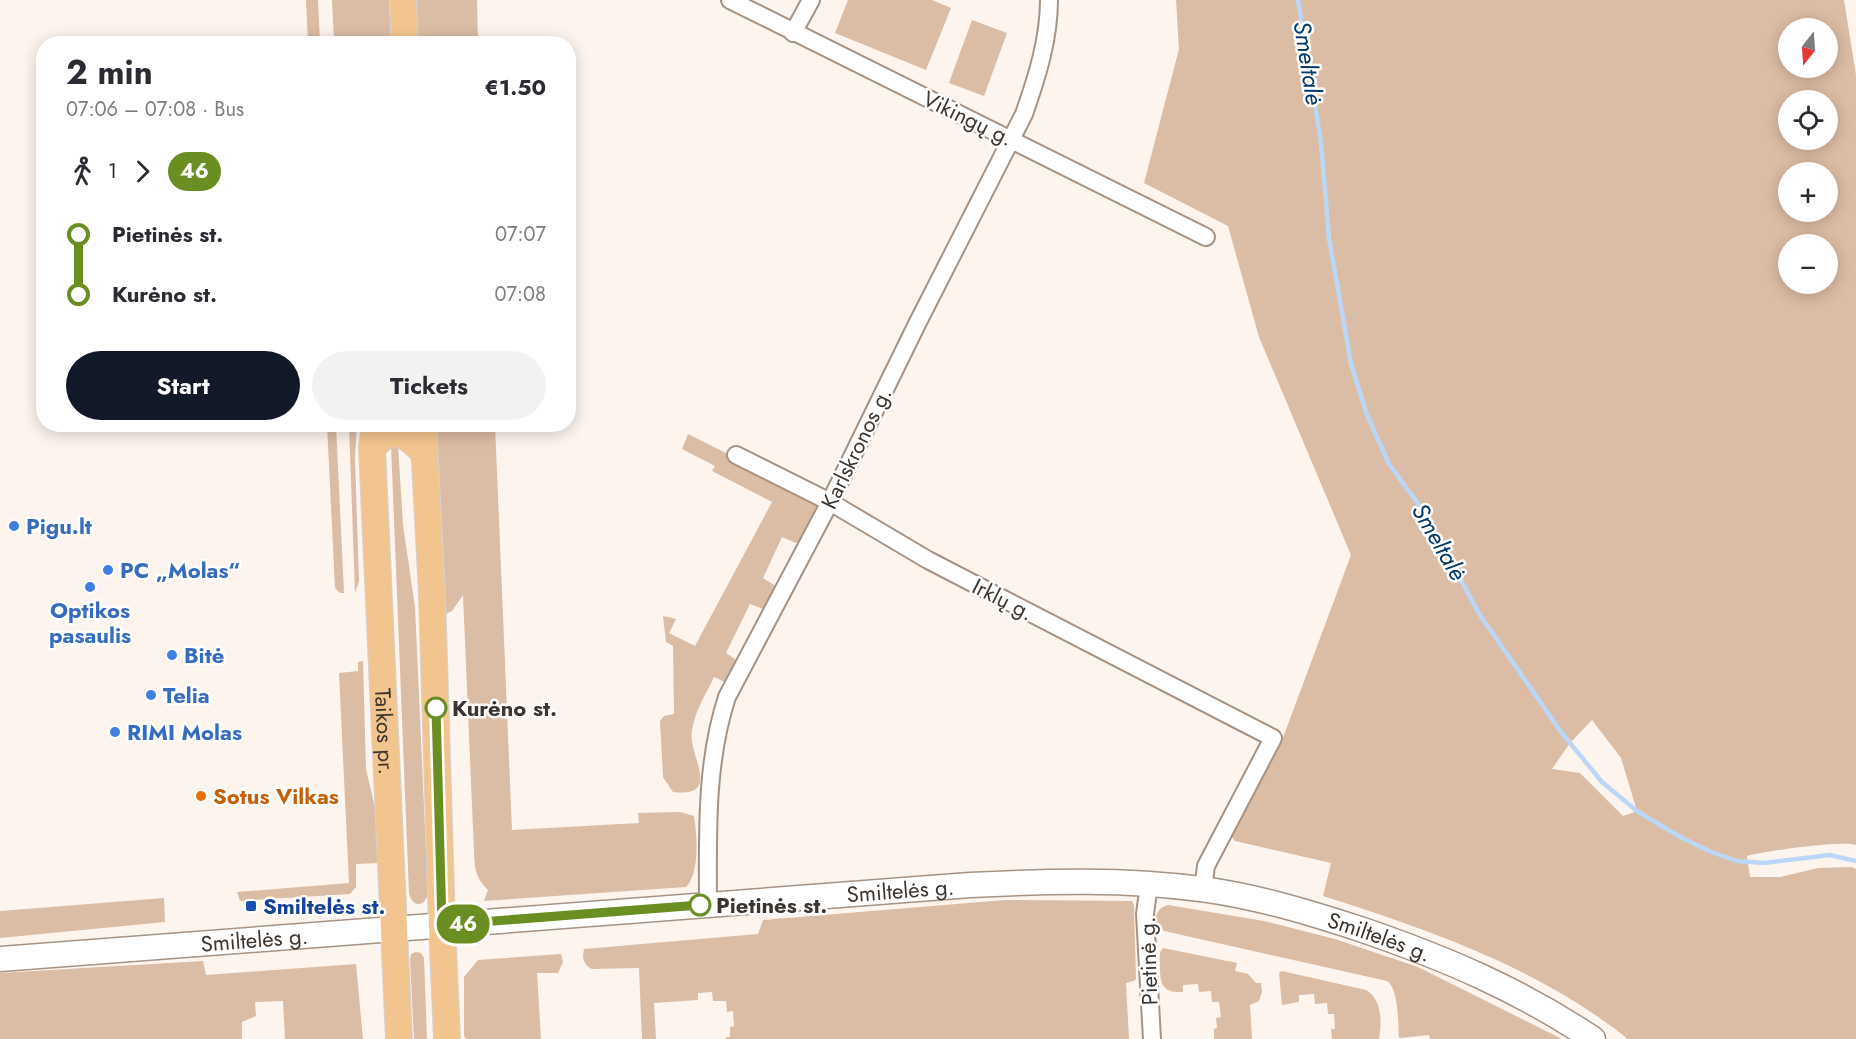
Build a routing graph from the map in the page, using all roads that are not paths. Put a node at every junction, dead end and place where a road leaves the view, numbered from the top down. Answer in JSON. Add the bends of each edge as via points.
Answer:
{"nodes":[{"id":1,"x":403,"y":0,"type":"edge"},
{"id":2,"x":730,"y":0,"type":"edge"},
{"id":3,"x":811,"y":0,"type":"edge"},
{"id":4,"x":1049,"y":0,"type":"edge"},
{"id":5,"x":794,"y":33,"type":"junction"},
{"id":6,"x":405,"y":36,"type":"edge"},
{"id":7,"x":1012,"y":140,"type":"junction"},
{"id":8,"x":1206,"y":237,"type":"dead end"},
{"id":9,"x":423,"y":432,"type":"edge"},
{"id":10,"x":374,"y":436,"type":"edge"},
{"id":11,"x":424,"y":453,"type":"junction"},
{"id":12,"x":736,"y":454,"type":"dead end"},
{"id":13,"x":830,"y":502,"type":"junction"},
{"id":14,"x":1149,"y":884,"type":"junction"},
{"id":15,"x":1203,"y":889,"type":"junction"},
{"id":16,"x":708,"y":905,"type":"junction"},
{"id":17,"x":442,"y":925,"type":"junction"},
{"id":18,"x":394,"y":928,"type":"junction"},
{"id":19,"x":0,"y":959,"type":"edge"},
{"id":20,"x":399,"y":1039,"type":"edge"},
{"id":21,"x":447,"y":1039,"type":"edge"},
{"id":22,"x":1152,"y":1039,"type":"edge"},
{"id":23,"x":1593,"y":1039,"type":"edge"}],
"edges":[{"from":1,"to":6,"type":"main road"},
{"from":2,"to":5,"type":"street","name":"Vikingų g."},
{"from":3,"to":5,"type":"street"},
{"from":4,"to":7,"type":"street","name":"Karlskronos g.","via":[[1037,77]]},
{"from":5,"to":7,"type":"street","name":"Vikingų g."},
{"from":7,"to":8,"type":"street","name":"Vikingų g."},
{"from":7,"to":13,"type":"street","name":"Karlskronos g."},
{"from":9,"to":11,"type":"main road"},
{"from":10,"to":11,"type":"main road","via":[[396,433],[410,438]]},
{"from":10,"to":18,"type":"main road","name":"Taikos pr."},
{"from":11,"to":17,"type":"main road","via":[[433,606]]},
{"from":12,"to":13,"type":"street","name":"Irklų g."},
{"from":13,"to":15,"type":"street","name":"Irklų g.","via":[[928,560],[1273,738],[1206,866]]},
{"from":13,"to":16,"type":"street","name":"Karlskronos g.","via":[[727,697],[718,723],[710,777]]},
{"from":14,"to":15,"type":"street","name":"Smiltelės g."},
{"from":14,"to":16,"type":"street","name":"Smiltelės g.","via":[[1040,881]]},
{"from":14,"to":22,"type":"street","name":"Pietinė g.","via":[[1145,914]]},
{"from":15,"to":23,"type":"street","name":"Smiltelės g.","via":[[1308,913],[1451,962],[1510,989]]},
{"from":16,"to":17,"type":"street","name":"Smiltelės g."},
{"from":17,"to":18,"type":"street","name":"Smiltelės g."},
{"from":17,"to":21,"type":"main road"},
{"from":18,"to":19,"type":"street","name":"Smiltelės g."},
{"from":18,"to":20,"type":"main road","name":"Taikos pr."}]}
